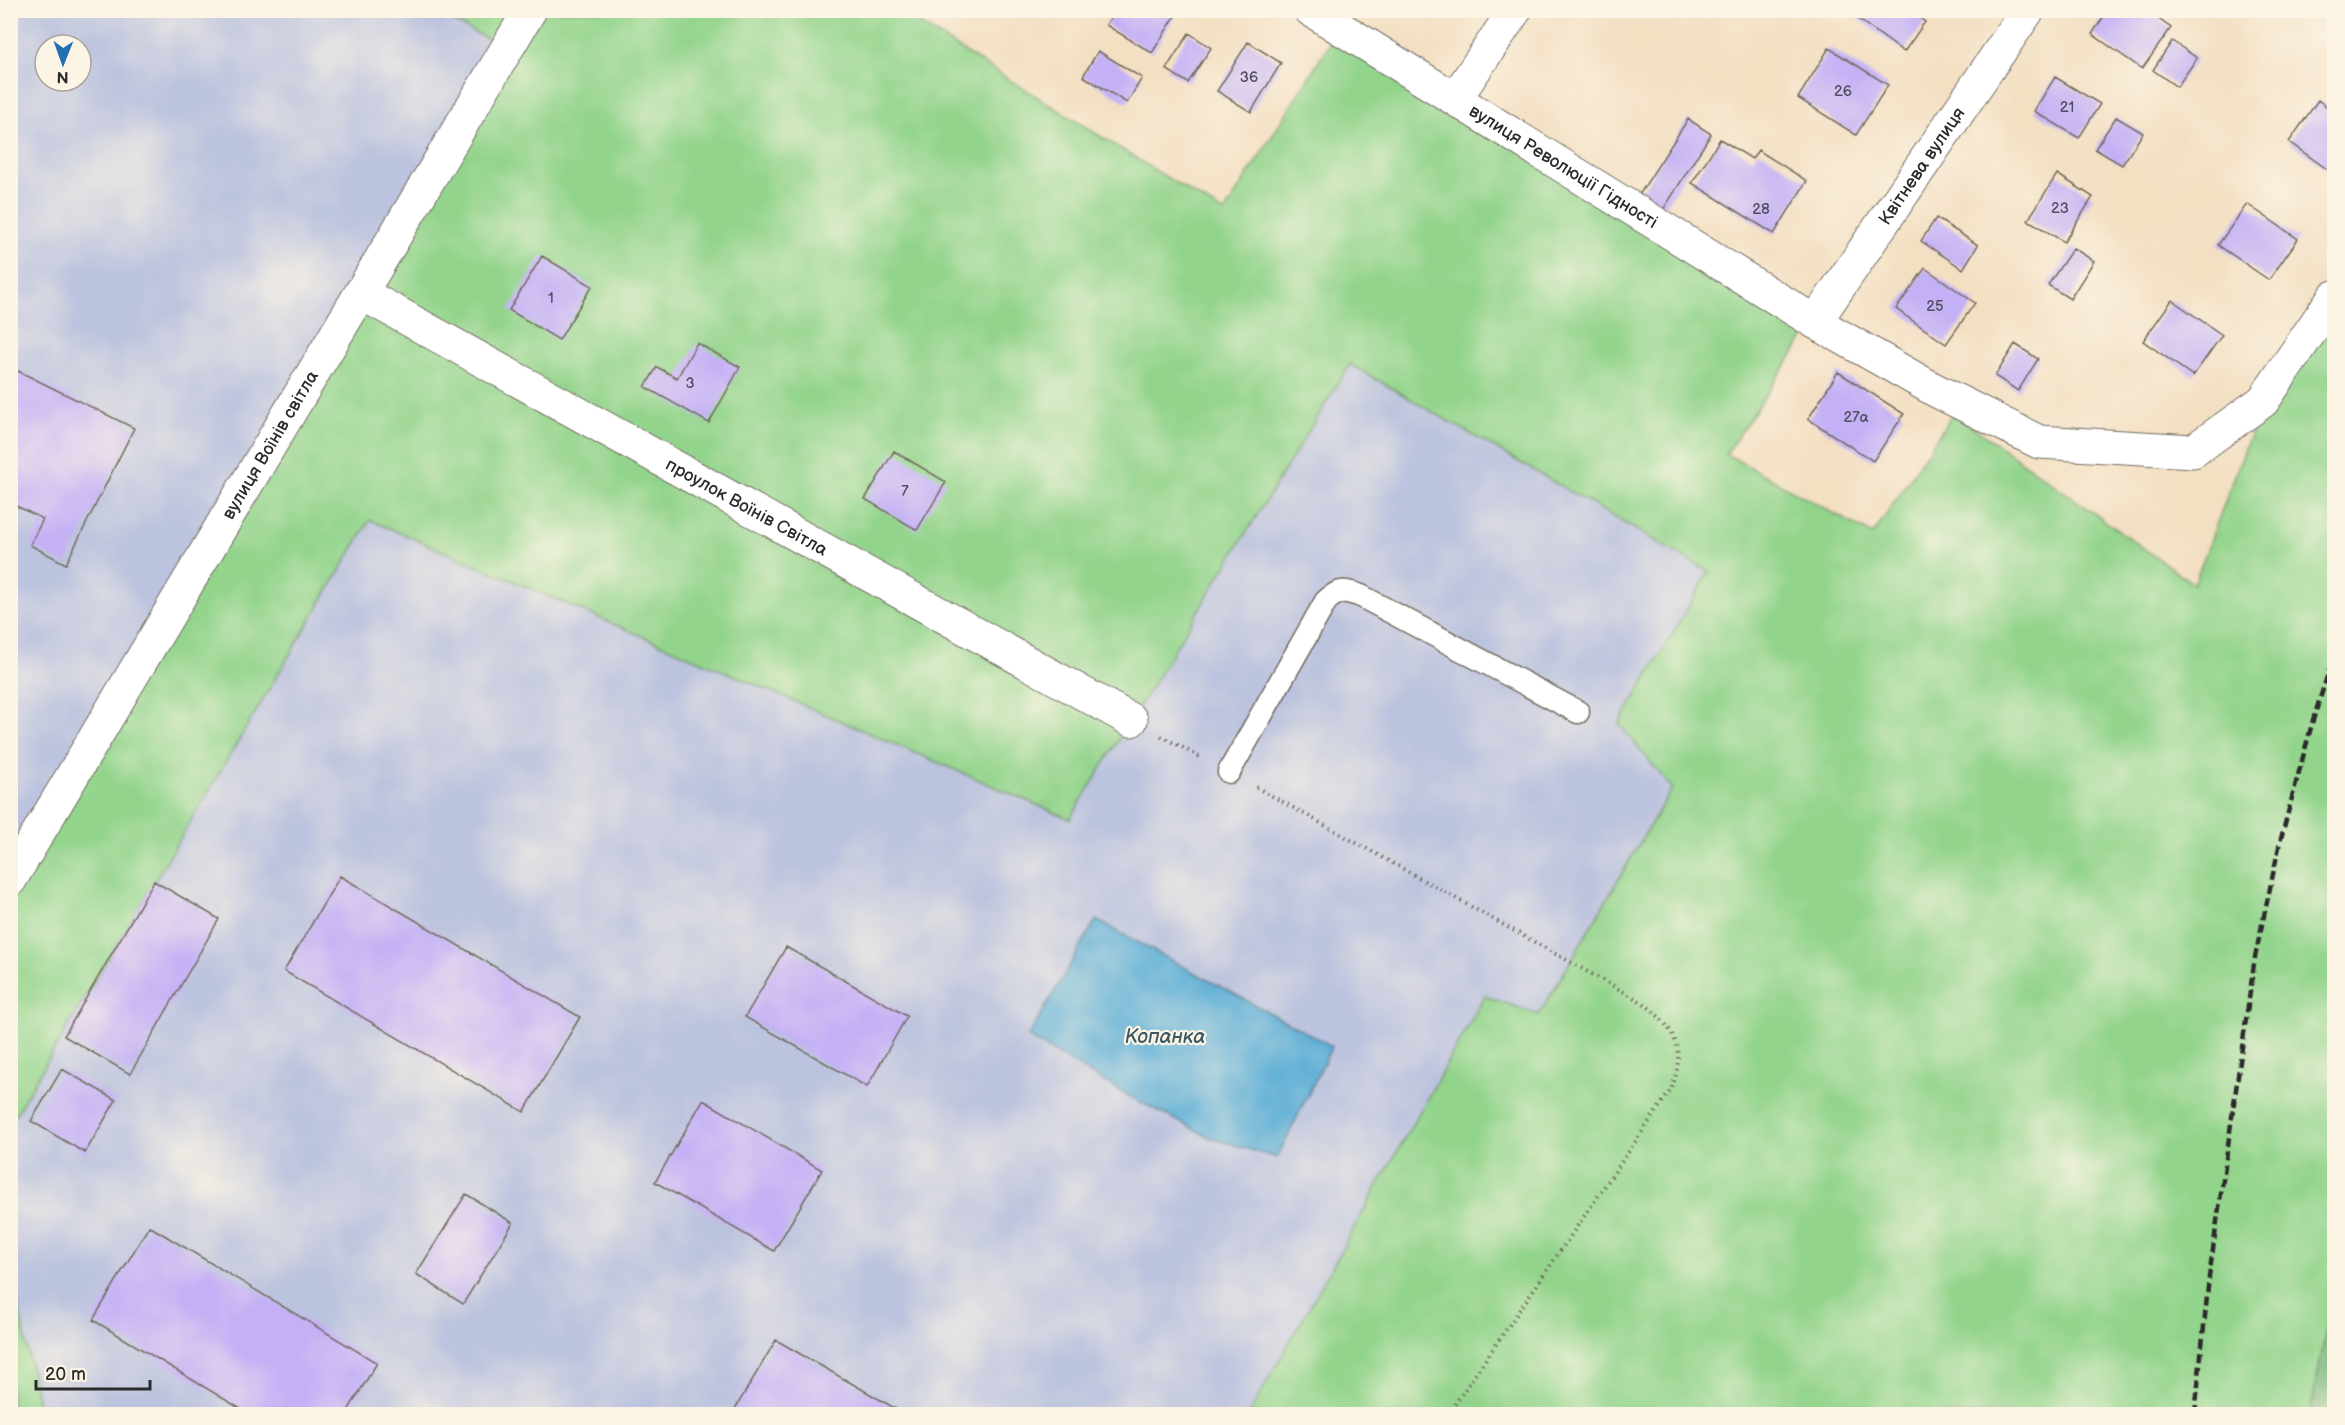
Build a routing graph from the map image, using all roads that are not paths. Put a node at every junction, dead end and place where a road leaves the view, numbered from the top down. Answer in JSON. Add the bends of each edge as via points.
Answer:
{"nodes":[{"id":1,"x":530,"y":10,"type":"edge"},
{"id":2,"x":1311,"y":10,"type":"edge"},
{"id":3,"x":1515,"y":10,"type":"edge"},
{"id":4,"x":2028,"y":10,"type":"edge"},
{"id":5,"x":1465,"y":84,"type":"dead end"},
{"id":6,"x":362,"y":292,"type":"junction"},
{"id":7,"x":2334,"y":297,"type":"edge"},
{"id":8,"x":1815,"y":322,"type":"junction"},
{"id":9,"x":1578,"y":712,"type":"dead end"},
{"id":10,"x":1131,"y":720,"type":"road end"},
{"id":11,"x":1229,"y":772,"type":"road end"},
{"id":12,"x":10,"y":880,"type":"edge"}],
"edges":[{"from":1,"to":6,"type":"street","name":"вулиця Воїнів світла"},
{"from":2,"to":8,"type":"street","name":"вулиця Революції Гідності"},
{"from":3,"to":5,"type":"street"},
{"from":4,"to":8,"type":"street","name":"Квітнева вулиця"},
{"from":6,"to":10,"type":"street","name":"проулок Воїнів Світла"},
{"from":6,"to":12,"type":"street","name":"вулиця Воїнів світла"},
{"from":7,"to":8,"type":"street","name":"вулиця Революції Гідності","via":[[2264,401],[2193,451],[2039,442],[1935,390]]},
{"from":9,"to":11,"type":"lane","via":[[1361,596],[1347,590],[1337,591],[1326,601]]}]}
